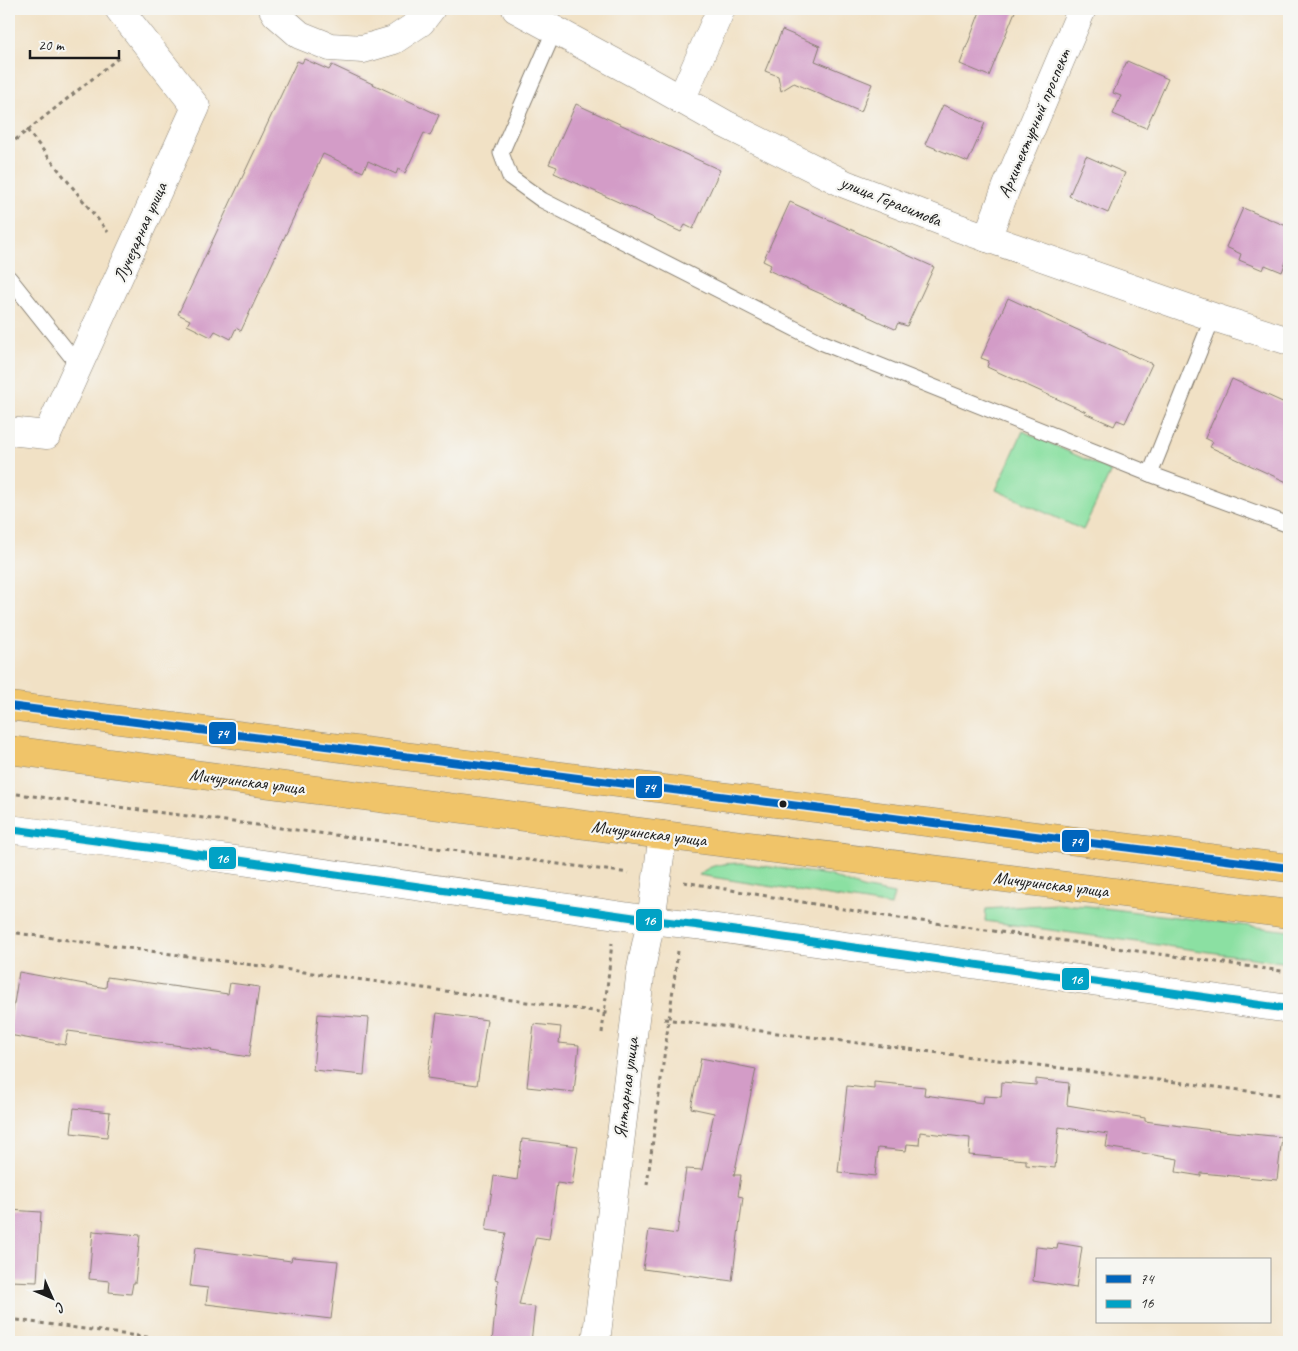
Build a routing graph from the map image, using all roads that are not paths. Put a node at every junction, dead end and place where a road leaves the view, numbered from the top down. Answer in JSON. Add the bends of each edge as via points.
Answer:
{"nodes":[{"id":1,"x":119,"y":9,"type":"edge"},
{"id":2,"x":273,"y":9,"type":"edge"},
{"id":3,"x":431,"y":9,"type":"edge"},
{"id":4,"x":516,"y":9,"type":"edge"},
{"id":5,"x":721,"y":9,"type":"edge"},
{"id":6,"x":1082,"y":9,"type":"edge"},
{"id":7,"x":555,"y":29,"type":"junction"},
{"id":8,"x":681,"y":100,"type":"junction"},
{"id":9,"x":987,"y":238,"type":"junction"},
{"id":10,"x":9,"y":278,"type":"edge"},
{"id":11,"x":1213,"y":317,"type":"junction"},
{"id":12,"x":1289,"y":341,"type":"edge"},
{"id":13,"x":79,"y":366,"type":"junction"},
{"id":14,"x":9,"y":430,"type":"edge"},
{"id":15,"x":1150,"y":474,"type":"junction"},
{"id":16,"x":1289,"y":524,"type":"edge"},
{"id":17,"x":9,"y":706,"type":"edge"},
{"id":18,"x":9,"y":750,"type":"edge"},
{"id":19,"x":9,"y":829,"type":"edge"},
{"id":20,"x":663,"y":835,"type":"junction"},
{"id":21,"x":1289,"y":868,"type":"edge"},
{"id":22,"x":1289,"y":914,"type":"edge"},
{"id":23,"x":651,"y":920,"type":"junction"},
{"id":24,"x":1289,"y":1009,"type":"edge"},
{"id":25,"x":596,"y":1342,"type":"edge"}],
"edges":[{"from":1,"to":13,"type":"street","name":"Лучезарная улица","via":[[196,107]]},
{"from":2,"to":3,"type":"street","via":[[300,35],[330,47],[363,49],[394,40],[422,22]]},
{"from":4,"to":7,"type":"street","name":"улица Герасимова"},
{"from":5,"to":8,"type":"street"},
{"from":6,"to":9,"type":"street","name":"Архитектурный проспект"},
{"from":7,"to":8,"type":"street","name":"улица Герасимова"},
{"from":7,"to":15,"type":"lane","via":[[501,153],[510,176],[542,200],[820,342]]},
{"from":8,"to":9,"type":"street","name":"улица Герасимова","via":[[845,184]]},
{"from":9,"to":11,"type":"street","name":"улица Герасимова"},
{"from":10,"to":13,"type":"lane"},
{"from":11,"to":12,"type":"street","name":"улица Герасимова"},
{"from":11,"to":15,"type":"lane"},
{"from":13,"to":14,"type":"street","name":"Лучезарная улица","via":[[47,435]]},
{"from":15,"to":16,"type":"lane"},
{"from":17,"to":21,"type":"main road"},
{"from":18,"to":20,"type":"main road","name":"Мичуринская улица"},
{"from":19,"to":23,"type":"street"},
{"from":20,"to":22,"type":"main road","name":"Мичуринская улица"},
{"from":20,"to":23,"type":"street","name":"Янтарная улица"},
{"from":23,"to":24,"type":"street"},
{"from":23,"to":25,"type":"street","name":"Янтарная улица","via":[[641,969]]}]}
